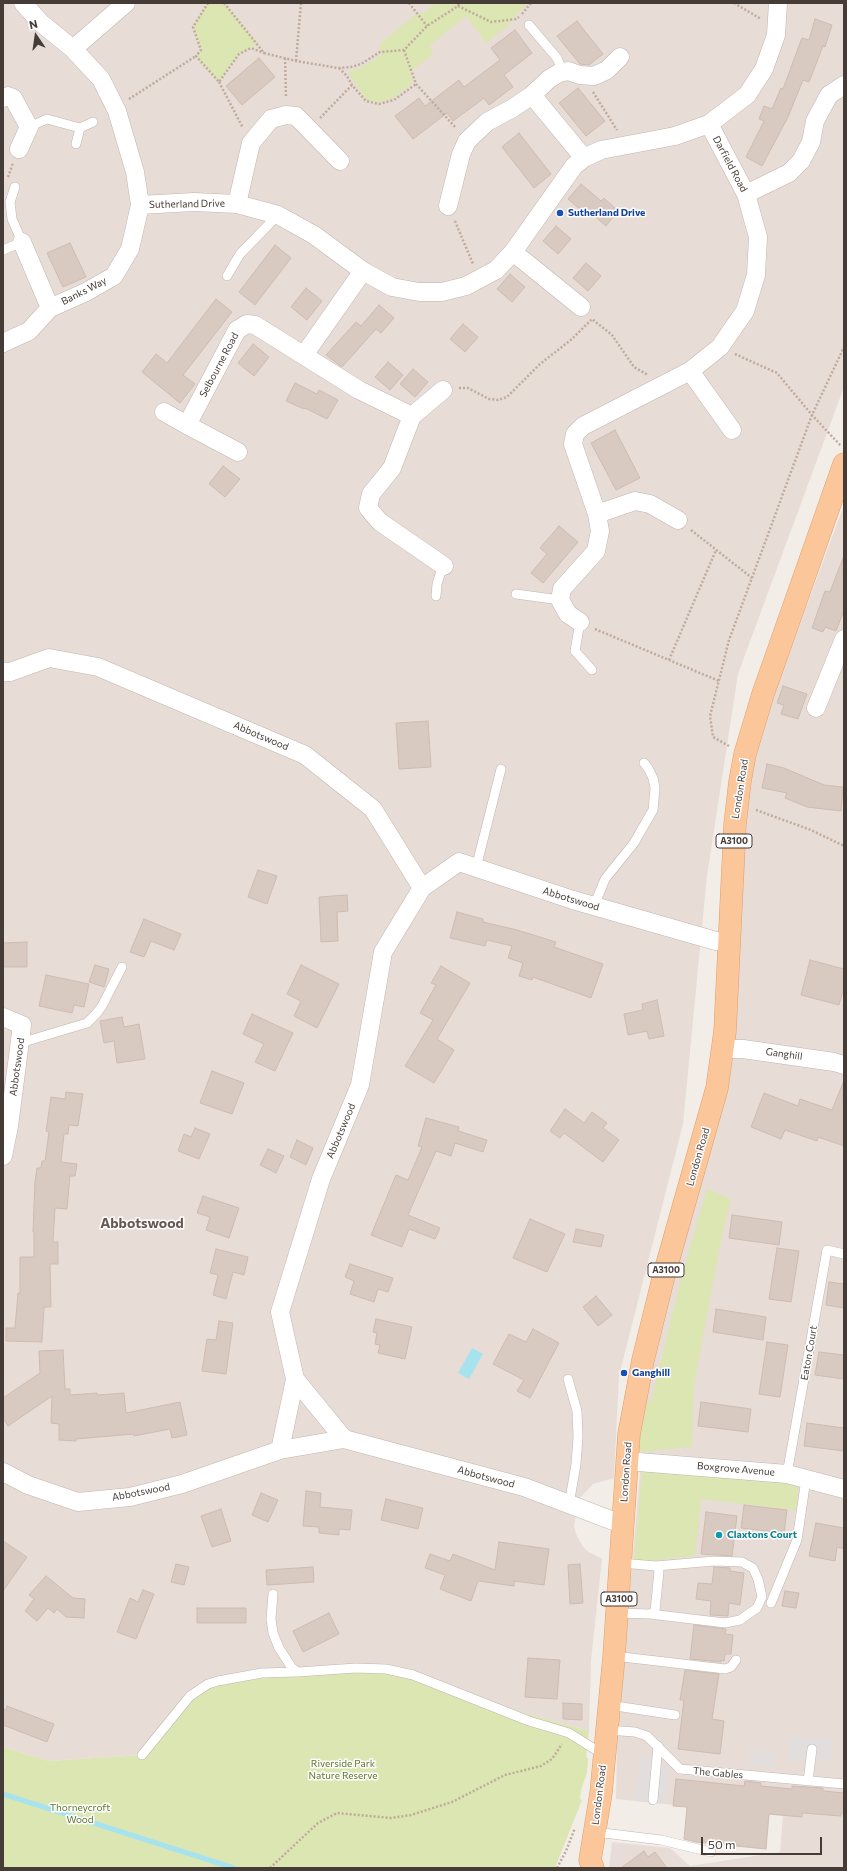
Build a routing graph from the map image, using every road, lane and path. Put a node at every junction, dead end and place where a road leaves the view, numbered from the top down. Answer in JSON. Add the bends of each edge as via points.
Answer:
{"nodes":[{"id":1,"x":23,"y":3,"type":"edge"},
{"id":2,"x":126,"y":3,"type":"edge"},
{"id":3,"x":208,"y":3,"type":"edge"},
{"id":4,"x":224,"y":3,"type":"edge"},
{"id":5,"x":301,"y":3,"type":"edge"},
{"id":6,"x":409,"y":3,"type":"edge"},
{"id":7,"x":531,"y":3,"type":"edge"},
{"id":8,"x":778,"y":3,"type":"edge"},
{"id":9,"x":737,"y":4,"type":"edge"},
{"id":10,"x":459,"y":5,"type":"edge"},
{"id":11,"x":777,"y":22,"type":"junction"},
{"id":12,"x":529,"y":25,"type":"dead end"},
{"id":13,"x":427,"y":26,"type":"junction"},
{"id":14,"x":73,"y":50,"type":"junction"},
{"id":15,"x":404,"y":50,"type":"junction"},
{"id":16,"x":264,"y":53,"type":"junction"},
{"id":17,"x":196,"y":56,"type":"junction"},
{"id":18,"x":620,"y":57,"type":"dead end"},
{"id":19,"x":285,"y":58,"type":"junction"},
{"id":20,"x":296,"y":61,"type":"junction"},
{"id":21,"x":338,"y":68,"type":"junction"},
{"id":22,"x":563,"y":72,"type":"junction"},
{"id":23,"x":590,"y":76,"type":"junction"},
{"id":24,"x":219,"y":82,"type":"junction"},
{"id":25,"x":416,"y":84,"type":"junction"},
{"id":26,"x":844,"y":85,"type":"edge"},
{"id":27,"x":352,"y":86,"type":"junction"},
{"id":28,"x":532,"y":95,"type":"junction"},
{"id":29,"x":3,"y":98,"type":"edge"},
{"id":30,"x":117,"y":111,"type":"junction"},
{"id":31,"x":286,"y":115,"type":"junction"},
{"id":32,"x":93,"y":122,"type":"dead end"},
{"id":33,"x":709,"y":124,"type":"junction"},
{"id":34,"x":29,"y":127,"type":"junction"},
{"id":35,"x":80,"y":128,"type":"junction"},
{"id":36,"x":310,"y":129,"type":"junction"},
{"id":37,"x":467,"y":140,"type":"junction"},
{"id":38,"x":252,"y":143,"type":"junction"},
{"id":39,"x":76,"y":144,"type":"dead end"},
{"id":40,"x":620,"y":146,"type":"junction"},
{"id":41,"x":19,"y":149,"type":"joint"},
{"id":42,"x":584,"y":158,"type":"junction"},
{"id":43,"x":340,"y":161,"type":"dead end"},
{"id":44,"x":6,"y":183,"type":"dead end"},
{"id":45,"x":15,"y":187,"type":"dead end"},
{"id":46,"x":746,"y":194,"type":"junction"},
{"id":47,"x":237,"y":204,"type":"junction"},
{"id":48,"x":140,"y":205,"type":"junction"},
{"id":49,"x":448,"y":206,"type":"joint"},
{"id":50,"x":278,"y":216,"type":"junction"},
{"id":51,"x":22,"y":242,"type":"junction"},
{"id":52,"x":3,"y":250,"type":"edge"},
{"id":53,"x":513,"y":252,"type":"junction"},
{"id":54,"x":363,"y":271,"type":"junction"},
{"id":55,"x":227,"y":276,"type":"dead end"},
{"id":56,"x":479,"y":279,"type":"junction"},
{"id":57,"x":581,"y":307,"type":"dead end"},
{"id":58,"x":50,"y":308,"type":"junction"},
{"id":59,"x":3,"y":343,"type":"edge"},
{"id":60,"x":720,"y":347,"type":"junction"},
{"id":61,"x":844,"y":347,"type":"edge"},
{"id":62,"x":304,"y":355,"type":"junction"},
{"id":63,"x":690,"y":371,"type":"junction"},
{"id":64,"x":657,"y":388,"type":"junction"},
{"id":65,"x":443,"y":390,"type":"joint"},
{"id":66,"x":164,"y":412,"type":"dead end"},
{"id":67,"x":812,"y":415,"type":"junction"},
{"id":68,"x":412,"y":416,"type":"junction"},
{"id":69,"x":187,"y":425,"type":"junction"},
{"id":70,"x":732,"y":430,"type":"dead end"},
{"id":71,"x":844,"y":449,"type":"edge"},
{"id":72,"x":238,"y":452,"type":"dead end"},
{"id":73,"x":844,"y":464,"type":"edge"},
{"id":74,"x":839,"y":495,"type":"edge"},
{"id":75,"x":597,"y":514,"type":"junction"},
{"id":76,"x":678,"y":520,"type":"joint"},
{"id":77,"x":716,"y":550,"type":"junction"},
{"id":78,"x":444,"y":566,"type":"joint"},
{"id":79,"x":752,"y":578,"type":"junction"},
{"id":80,"x":516,"y":594,"type":"dead end"},
{"id":81,"x":436,"y":596,"type":"dead end"},
{"id":82,"x":560,"y":600,"type":"junction"},
{"id":83,"x":580,"y":622,"type":"junction"},
{"id":84,"x":844,"y":639,"type":"edge"},
{"id":85,"x":669,"y":660,"type":"junction"},
{"id":86,"x":592,"y":670,"type":"dead end"},
{"id":87,"x":3,"y":672,"type":"edge"},
{"id":88,"x":719,"y":681,"type":"junction"},
{"id":89,"x":816,"y":708,"type":"dead end"},
{"id":90,"x":745,"y":754,"type":"junction"},
{"id":91,"x":644,"y":763,"type":"dead end"},
{"id":92,"x":501,"y":769,"type":"dead end"},
{"id":93,"x":737,"y":801,"type":"junction"},
{"id":94,"x":844,"y":846,"type":"edge"},
{"id":95,"x":476,"y":868,"type":"junction"},
{"id":96,"x":422,"y":888,"type":"junction"},
{"id":97,"x":594,"y":906,"type":"junction"},
{"id":98,"x":729,"y":941,"type":"junction"},
{"id":99,"x":122,"y":966,"type":"dead end"},
{"id":100,"x":3,"y":1017,"type":"edge"},
{"id":101,"x":20,"y":1043,"type":"junction"},
{"id":102,"x":723,"y":1049,"type":"junction"},
{"id":103,"x":844,"y":1065,"type":"edge"},
{"id":104,"x":3,"y":1156,"type":"edge"},
{"id":105,"x":844,"y":1254,"type":"edge"},
{"id":106,"x":295,"y":1379,"type":"junction"},
{"id":107,"x":568,"y":1380,"type":"dead end"},
{"id":108,"x":344,"y":1439,"type":"junction"},
{"id":109,"x":280,"y":1450,"type":"junction"},
{"id":110,"x":626,"y":1461,"type":"junction"},
{"id":111,"x":3,"y":1472,"type":"edge"},
{"id":112,"x":788,"y":1474,"type":"junction"},
{"id":113,"x":806,"y":1479,"type":"junction"},
{"id":114,"x":844,"y":1489,"type":"edge"},
{"id":115,"x":569,"y":1504,"type":"junction"},
{"id":116,"x":624,"y":1526,"type":"junction"},
{"id":117,"x":621,"y":1563,"type":"junction"},
{"id":118,"x":656,"y":1566,"type":"junction"},
{"id":119,"x":273,"y":1594,"type":"dead end"},
{"id":120,"x":772,"y":1603,"type":"dead end"},
{"id":121,"x":618,"y":1613,"type":"junction"},
{"id":122,"x":650,"y":1614,"type":"junction"},
{"id":123,"x":614,"y":1656,"type":"junction"},
{"id":124,"x":736,"y":1660,"type":"dead end"},
{"id":125,"x":298,"y":1672,"type":"junction"},
{"id":126,"x":609,"y":1704,"type":"junction"},
{"id":127,"x":675,"y":1715,"type":"dead end"},
{"id":128,"x":607,"y":1730,"type":"junction"},
{"id":129,"x":569,"y":1733,"type":"junction"},
{"id":130,"x":658,"y":1746,"type":"junction"},
{"id":131,"x":812,"y":1749,"type":"dead end"},
{"id":132,"x":142,"y":1755,"type":"dead end"},
{"id":133,"x":604,"y":1755,"type":"junction"},
{"id":134,"x":808,"y":1781,"type":"junction"},
{"id":135,"x":844,"y":1784,"type":"edge"},
{"id":136,"x":653,"y":1800,"type":"dead end"},
{"id":137,"x":586,"y":1828,"type":"junction"},
{"id":138,"x":711,"y":1852,"type":"dead end"},
{"id":139,"x":588,"y":1865,"type":"edge"},
{"id":140,"x":270,"y":1868,"type":"edge"},
{"id":141,"x":557,"y":1868,"type":"edge"}],
"edges":[{"from":1,"to":14,"type":"street","name":"Sutherland Drive","via":[[41,24]]},
{"from":2,"to":14,"type":"street"},
{"from":3,"to":17,"type":"path","via":[[193,27],[201,50]]},
{"from":4,"to":16,"type":"path"},
{"from":5,"to":20,"type":"path"},
{"from":6,"to":13,"type":"path"},
{"from":7,"to":10,"type":"path","via":[[516,19],[491,22]]},
{"from":8,"to":11,"type":"street","name":"Sutherland Drive"},
{"from":9,"to":11,"type":"path","via":[[760,19]]},
{"from":10,"to":13,"type":"path"},
{"from":11,"to":33,"type":"street","name":"Sutherland Drive","via":[[776,35],[764,69],[747,95]]},
{"from":12,"to":22,"type":"lane","via":[[557,58]]},
{"from":13,"to":15,"type":"path"},
{"from":14,"to":30,"type":"street","name":"Sutherland Drive","via":[[101,78]]},
{"from":15,"to":21,"type":"path","via":[[380,52],[361,64]]},
{"from":15,"to":25,"type":"path"},
{"from":16,"to":19,"type":"path"},
{"from":16,"to":24,"type":"path","via":[[251,48],[240,54]]},
{"from":17,"to":24,"type":"path"},
{"from":17,"to":30,"type":"path","via":[[122,103]]},
{"from":18,"to":23,"type":"street","via":[[607,70]]},
{"from":19,"to":20,"type":"path"},
{"from":19,"to":31,"type":"path"},
{"from":20,"to":21,"type":"path"},
{"from":21,"to":27,"type":"path","via":[[347,76]]},
{"from":22,"to":23,"type":"street"},
{"from":22,"to":28,"type":"street","via":[[553,75]]},
{"from":23,"to":40,"type":"path","via":[[594,95],[616,127]]},
{"from":24,"to":38,"type":"path"},
{"from":25,"to":27,"type":"path","via":[[394,100],[379,104],[366,101]]},
{"from":25,"to":37,"type":"path"},
{"from":26,"to":46,"type":"street","via":[[828,95],[815,121],[811,142],[801,160],[789,173]]},
{"from":27,"to":36,"type":"path"},
{"from":28,"to":37,"type":"street","via":[[487,122]]},
{"from":28,"to":42,"type":"street"},
{"from":29,"to":34,"type":"street","via":[[13,98]]},
{"from":30,"to":48,"type":"street","name":"Sutherland Drive","via":[[135,172]]},
{"from":31,"to":36,"type":"street","via":[[296,116]]},
{"from":31,"to":38,"type":"street","via":[[271,119]]},
{"from":32,"to":35,"type":"lane"},
{"from":33,"to":40,"type":"street","name":"Sutherland Drive","via":[[674,136]]},
{"from":33,"to":46,"type":"street","name":"Darfield Road"},
{"from":34,"to":35,"type":"lane","via":[[47,119]]},
{"from":34,"to":41,"type":"street"},
{"from":35,"to":39,"type":"lane"},
{"from":36,"to":43,"type":"street"},
{"from":37,"to":49,"type":"street"},
{"from":38,"to":47,"type":"street"},
{"from":40,"to":42,"type":"street","name":"Sutherland Drive","via":[[601,150]]},
{"from":41,"to":44,"type":"path"},
{"from":42,"to":53,"type":"street","name":"Sutherland Drive","via":[[574,166]]},
{"from":45,"to":51,"type":"lane","via":[[10,202],[12,219]]},
{"from":46,"to":60,"type":"street","name":"Darfield Road","via":[[758,237],[756,275],[745,311]]},
{"from":47,"to":48,"type":"street","name":"Sutherland Drive","via":[[194,202]]},
{"from":47,"to":50,"type":"street","name":"Sutherland Drive"},
{"from":48,"to":58,"type":"street","name":"Banks Way","via":[[130,249],[114,276]]},
{"from":49,"to":56,"type":"path"},
{"from":50,"to":54,"type":"street","name":"Sutherland Drive","via":[[314,235]]},
{"from":50,"to":55,"type":"lane","via":[[240,254]]},
{"from":51,"to":52,"type":"lane"},
{"from":51,"to":58,"type":"street","name":"Banks Way"},
{"from":53,"to":56,"type":"street","name":"Sutherland Drive","via":[[496,270]]},
{"from":53,"to":57,"type":"street"},
{"from":54,"to":56,"type":"street","name":"Sutherland Drive","via":[[392,287],[419,292],[442,292],[466,286]]},
{"from":54,"to":62,"type":"street"},
{"from":58,"to":59,"type":"street","via":[[29,331]]},
{"from":60,"to":63,"type":"street","name":"Darfield Road"},
{"from":60,"to":67,"type":"path","via":[[777,373]]},
{"from":61,"to":67,"type":"path"},
{"from":62,"to":68,"type":"street","name":"Selbourne Road","via":[[359,390]]},
{"from":62,"to":69,"type":"street","name":"Selbourne Road","via":[[255,325],[247,324],[237,330]]},
{"from":63,"to":64,"type":"street","name":"Darfield Road"},
{"from":63,"to":70,"type":"street"},
{"from":64,"to":65,"type":"path","via":[[649,375],[634,367],[612,335],[592,319],[572,339],[540,364],[507,397],[489,399],[468,388]]},
{"from":64,"to":75,"type":"street","name":"Darfield Road","via":[[583,426],[575,434],[573,444]]},
{"from":65,"to":68,"type":"street"},
{"from":66,"to":69,"type":"street"},
{"from":67,"to":71,"type":"path"},
{"from":67,"to":79,"type":"path"},
{"from":68,"to":78,"type":"street","via":[[392,468],[371,494],[368,508],[380,522]]},
{"from":69,"to":72,"type":"street"},
{"from":73,"to":74,"type":"main road","name":"London Road","number":"A3100"},
{"from":74,"to":90,"type":"main road","name":"London Road","number":"A3100","via":[[763,694]]},
{"from":75,"to":76,"type":"street","via":[[636,501],[650,504]]},
{"from":75,"to":82,"type":"street","name":"Darfield Road","via":[[600,531],[596,551],[562,589]]},
{"from":76,"to":77,"type":"path"},
{"from":77,"to":79,"type":"path"},
{"from":77,"to":85,"type":"path"},
{"from":78,"to":81,"type":"lane","via":[[437,584]]},
{"from":79,"to":88,"type":"path","via":[[729,640]]},
{"from":80,"to":82,"type":"lane"},
{"from":82,"to":83,"type":"street","via":[[568,614]]},
{"from":83,"to":85,"type":"path"},
{"from":83,"to":86,"type":"lane","via":[[575,651]]},
{"from":84,"to":89,"type":"street"},
{"from":85,"to":88,"type":"path"},
{"from":87,"to":96,"type":"street","name":"Abbotswood","via":[[10,672],[48,658],[98,667],[304,755],[374,809]]},
{"from":88,"to":90,"type":"path","via":[[710,716],[713,737]]},
{"from":90,"to":93,"type":"main road","name":"London Road","number":"A3100"},
{"from":91,"to":97,"type":"lane","via":[[655,788],[653,810],[634,843],[609,874]]},
{"from":92,"to":95,"type":"lane"},
{"from":93,"to":94,"type":"path"},
{"from":93,"to":98,"type":"main road","name":"London Road","number":"A3100"},
{"from":95,"to":96,"type":"street","name":"Abbotswood","via":[[459,862]]},
{"from":95,"to":97,"type":"street","name":"Abbotswood"},
{"from":96,"to":106,"type":"street","name":"Abbotswood","via":[[383,952],[360,1085],[321,1179],[280,1312]]},
{"from":97,"to":98,"type":"street","name":"Abbotswood","via":[[716,940]]},
{"from":98,"to":102,"type":"main road","name":"London Road","number":"A3100"},
{"from":99,"to":101,"type":"lane","via":[[102,1006],[87,1023]]},
{"from":100,"to":101,"type":"street","name":"Abbotswood","via":[[22,1025]]},
{"from":101,"to":104,"type":"street","name":"Abbotswood"},
{"from":102,"to":103,"type":"street","name":"Ganghill","via":[[743,1049]]},
{"from":102,"to":110,"type":"main road","name":"London Road","number":"A3100","via":[[718,1088],[653,1319],[634,1405]]},
{"from":105,"to":112,"type":"lane","name":"Eaton Court","via":[[827,1250]]},
{"from":106,"to":108,"type":"street","name":"Abbotswood"},
{"from":106,"to":109,"type":"street","name":"Abbotswood"},
{"from":107,"to":115,"type":"lane","via":[[577,1410],[578,1437]]},
{"from":108,"to":109,"type":"street","name":"Abbotswood"},
{"from":108,"to":115,"type":"street","name":"Abbotswood","via":[[524,1487]]},
{"from":109,"to":111,"type":"street","name":"Abbotswood","via":[[182,1484],[130,1497],[78,1502],[28,1485]]},
{"from":110,"to":112,"type":"street","name":"Boxgrove Avenue"},
{"from":110,"to":116,"type":"main road","name":"London Road","number":"A3100"},
{"from":112,"to":113,"type":"street","name":"Boxgrove Avenue"},
{"from":113,"to":114,"type":"street","name":"Boxgrove Avenue"},
{"from":113,"to":120,"type":"lane","via":[[797,1540]]},
{"from":115,"to":116,"type":"street","name":"Abbotswood"},
{"from":116,"to":117,"type":"main road","name":"London Road","number":"A3100"},
{"from":117,"to":118,"type":"lane"},
{"from":117,"to":121,"type":"main road","name":"London Road","number":"A3100"},
{"from":118,"to":122,"type":"lane","via":[[659,1571],[655,1611]]},
{"from":118,"to":122,"type":"lane","via":[[714,1561],[742,1562],[753,1568],[762,1597],[757,1608],[740,1620],[725,1623]]},
{"from":119,"to":125,"type":"lane","via":[[273,1633],[279,1648],[292,1668]]},
{"from":121,"to":122,"type":"lane"},
{"from":121,"to":123,"type":"main road","name":"London Road","number":"A3100"},
{"from":123,"to":124,"type":"lane","via":[[725,1669],[731,1667]]},
{"from":123,"to":126,"type":"main road","name":"London Road","number":"A3100"},
{"from":125,"to":129,"type":"lane","via":[[356,1668],[386,1669],[413,1675],[529,1721]]},
{"from":125,"to":132,"type":"lane","via":[[262,1673],[208,1684],[190,1696]]},
{"from":126,"to":127,"type":"lane"},
{"from":126,"to":128,"type":"main road","name":"London Road","number":"A3100"},
{"from":128,"to":130,"type":"lane","name":"The Gables","via":[[635,1732],[647,1736]]},
{"from":128,"to":133,"type":"main road","name":"London Road","number":"A3100"},
{"from":129,"to":133,"type":"lane"},
{"from":129,"to":140,"type":"path","via":[[552,1759],[541,1766],[505,1775],[452,1802],[411,1815],[391,1818],[337,1813],[318,1823]]},
{"from":130,"to":134,"type":"lane","name":"The Gables","via":[[680,1769]]},
{"from":130,"to":136,"type":"lane"},
{"from":131,"to":134,"type":"lane"},
{"from":133,"to":137,"type":"main road","name":"London Road","number":"A3100","via":[[601,1793]]},
{"from":134,"to":135,"type":"lane","name":"The Gables"},
{"from":137,"to":138,"type":"lane","via":[[661,1840]]},
{"from":137,"to":139,"type":"main road","name":"London Road","number":"A3100"},
{"from":137,"to":141,"type":"path","via":[[566,1851]]}]}
